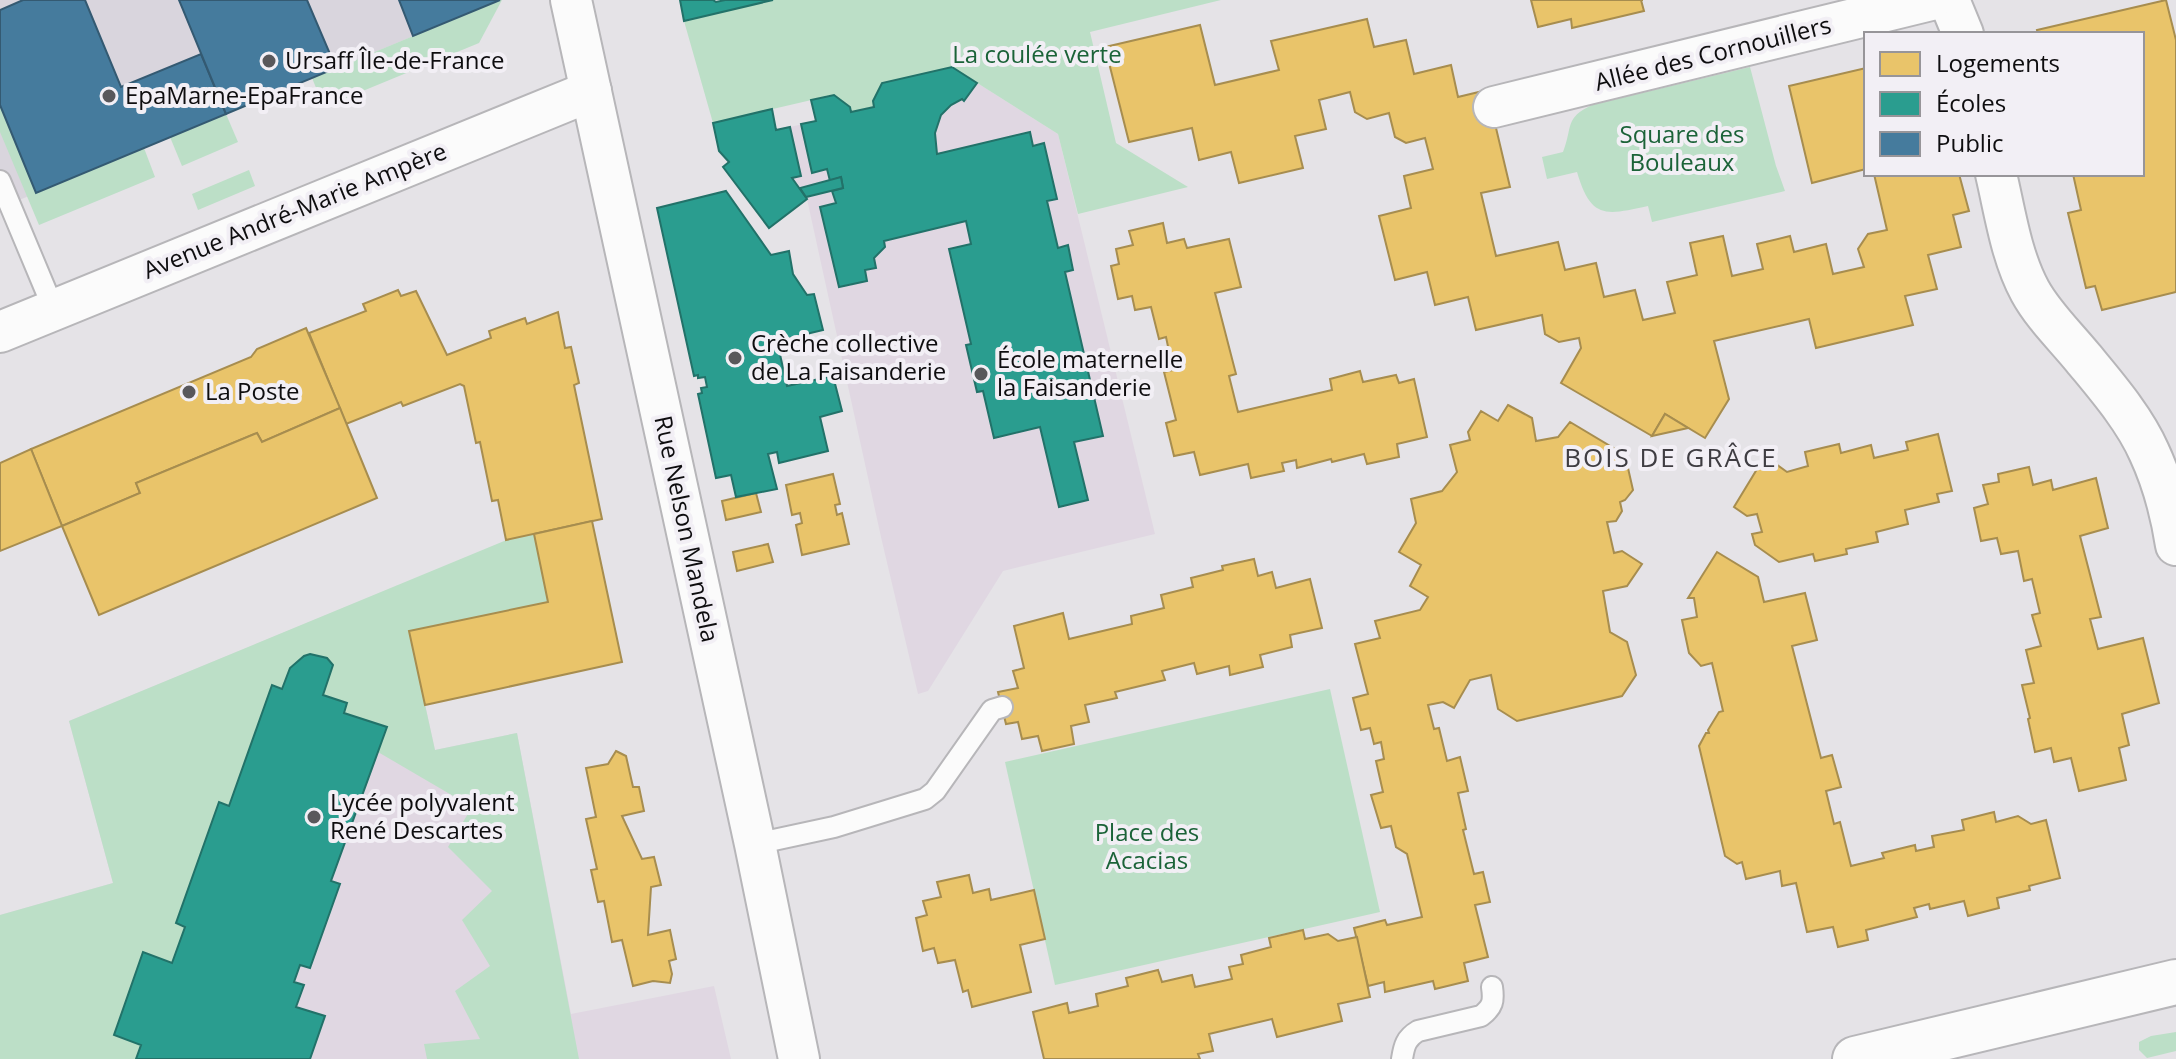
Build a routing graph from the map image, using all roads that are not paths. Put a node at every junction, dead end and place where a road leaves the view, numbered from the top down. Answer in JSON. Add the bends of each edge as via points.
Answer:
{"nodes":[{"id":1,"x":571,"y":0,"type":"edge"},
{"id":2,"x":1931,"y":0,"type":"edge"},
{"id":3,"x":1949,"y":0,"type":"edge"},
{"id":4,"x":1962,"y":32,"type":"edge"},
{"id":5,"x":591,"y":91,"type":"junction"},
{"id":6,"x":1494,"y":107,"type":"dead end"},
{"id":7,"x":1996,"y":176,"type":"edge"},
{"id":8,"x":0,"y":181,"type":"edge"},
{"id":9,"x":54,"y":310,"type":"junction"},
{"id":10,"x":0,"y":332,"type":"edge"},
{"id":11,"x":2176,"y":545,"type":"edge"},
{"id":12,"x":1002,"y":707,"type":"dead end"},
{"id":13,"x":755,"y":844,"type":"junction"},
{"id":14,"x":2176,"y":982,"type":"edge"},
{"id":15,"x":1492,"y":987,"type":"dead end"},
{"id":16,"x":799,"y":1059,"type":"edge"},
{"id":17,"x":1402,"y":1059,"type":"edge"},
{"id":18,"x":1855,"y":1059,"type":"edge"}],
"edges":[{"from":1,"to":5,"type":"street","name":"Rue Nelson Mandela"},
{"from":2,"to":6,"type":"street","name":"Allée des Cornouillers"},
{"from":3,"to":4,"type":"street"},
{"from":5,"to":9,"type":"street","name":"Avenue André-Marie Ampère"},
{"from":5,"to":13,"type":"street","name":"Rue Nelson Mandela"},
{"from":7,"to":11,"type":"street","via":[[2029,290],[2149,450]]},
{"from":8,"to":9,"type":"lane"},
{"from":9,"to":10,"type":"street","name":"Avenue André-Marie Ampère"},
{"from":12,"to":13,"type":"lane","via":[[992,710],[925,799]]},
{"from":13,"to":16,"type":"street","name":"Rue Nelson Mandela"},
{"from":14,"to":18,"type":"street"},
{"from":15,"to":17,"type":"lane","via":[[1490,1010],[1409,1036]]}]}
